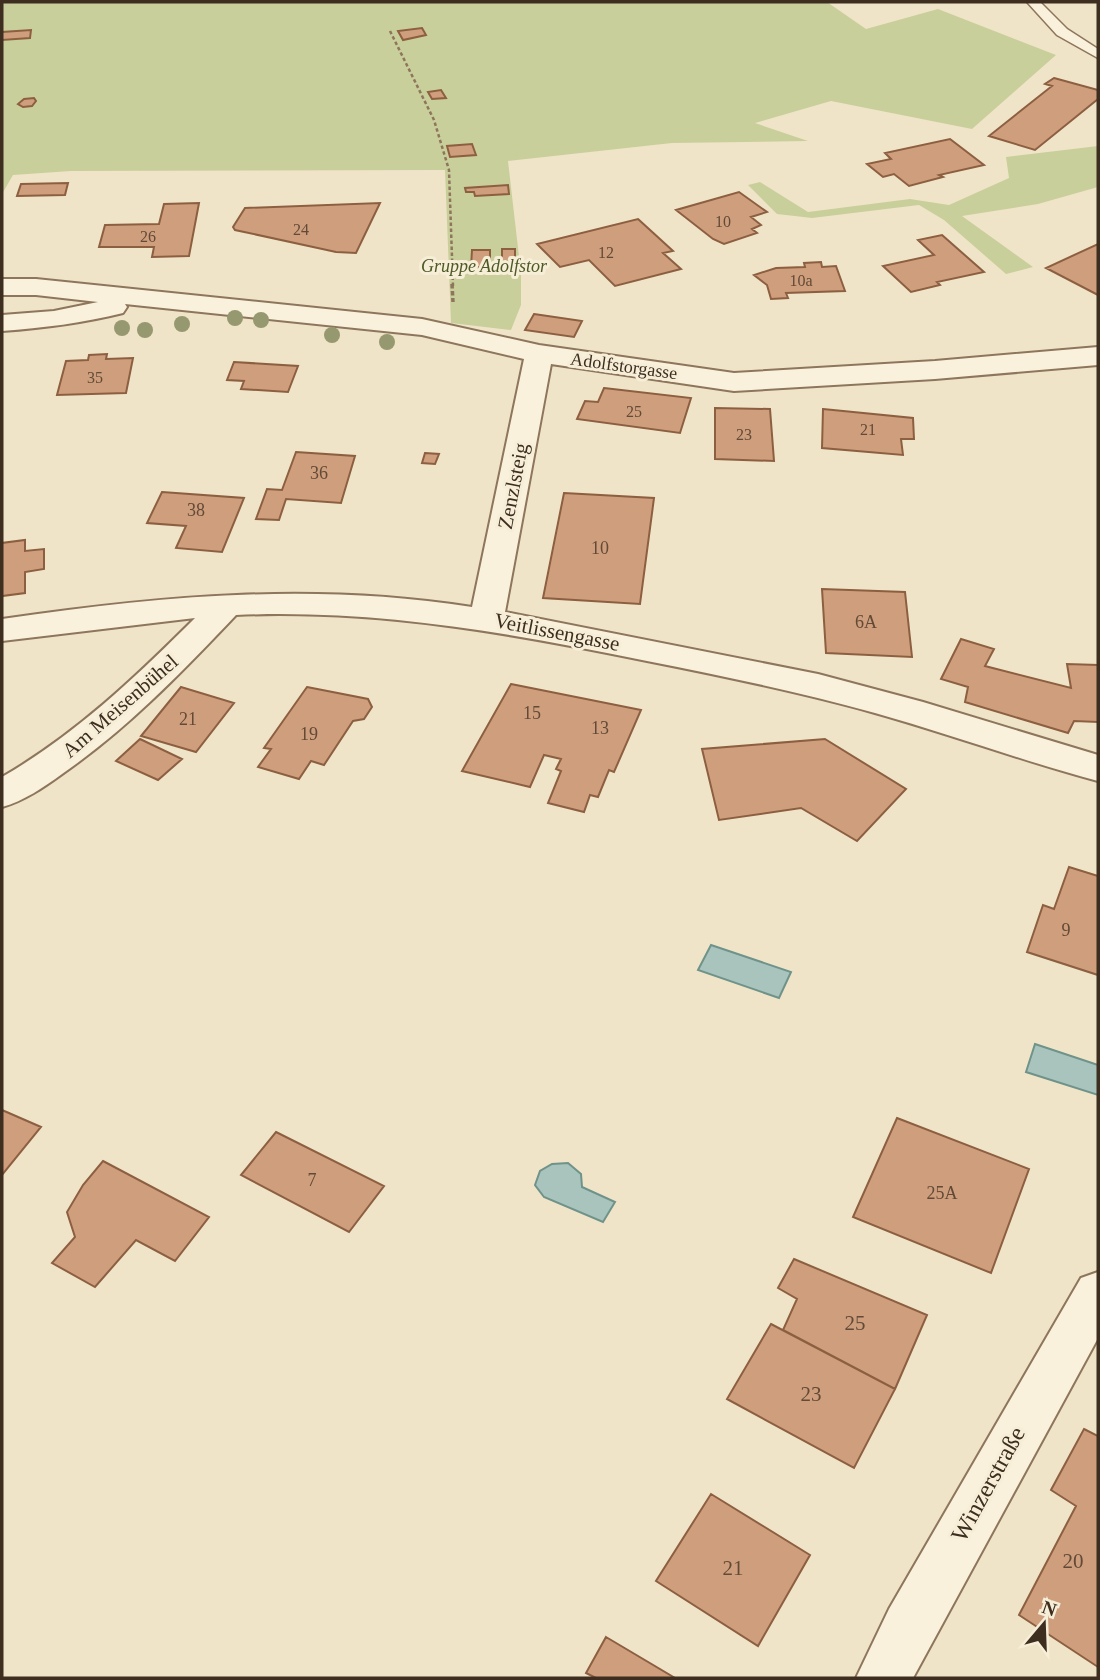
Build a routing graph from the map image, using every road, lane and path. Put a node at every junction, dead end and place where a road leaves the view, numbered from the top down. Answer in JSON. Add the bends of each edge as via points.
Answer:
{"nodes":[{"id":1,"x":1033,"y":2,"type":"edge"},
{"id":2,"x":390,"y":31,"type":"dead end"},
{"id":3,"x":1098,"y":54,"type":"edge"},
{"id":4,"x":2,"y":287,"type":"edge"},
{"id":5,"x":153,"y":299,"type":"junction"},
{"id":6,"x":453,"y":309,"type":"dead end"},
{"id":7,"x":2,"y":323,"type":"edge"},
{"id":8,"x":539,"y":354,"type":"junction"},
{"id":9,"x":1098,"y":356,"type":"edge"},
{"id":10,"x":228,"y":604,"type":"junction"},
{"id":11,"x":487,"y":617,"type":"junction"},
{"id":12,"x":2,"y":630,"type":"edge"},
{"id":13,"x":1098,"y":768,"type":"edge"},
{"id":14,"x":2,"y":794,"type":"edge"},
{"id":15,"x":1098,"y":1293,"type":"edge"},
{"id":16,"x":884,"y":1678,"type":"edge"}],
"edges":[{"from":1,"to":3,"type":"lane","via":[[1055,29]]},
{"from":2,"to":6,"type":"path","via":[[434,120],[449,170]]},
{"from":4,"to":5,"type":"street","name":"Adolfstorgasse"},
{"from":5,"to":7,"type":"street","name":"Adolfstorgasse","via":[[54,319]]},
{"from":5,"to":8,"type":"street","name":"Adolfstorgasse","via":[[422,327]]},
{"from":8,"to":9,"type":"street","name":"Adolfstorgasse","via":[[734,382]]},
{"from":8,"to":11,"type":"street","name":"Zenzlsteig"},
{"from":10,"to":11,"type":"street","name":"Veitlissengasse","via":[[304,603]]},
{"from":10,"to":12,"type":"street","name":"Veitlissengasse"},
{"from":10,"to":14,"type":"street","name":"Am Meisenbühel","via":[[103,727]]},
{"from":11,"to":13,"type":"street","name":"Veitlissengasse","via":[[869,699]]},
{"from":15,"to":16,"type":"street","name":"Winzerstraße"}]}
